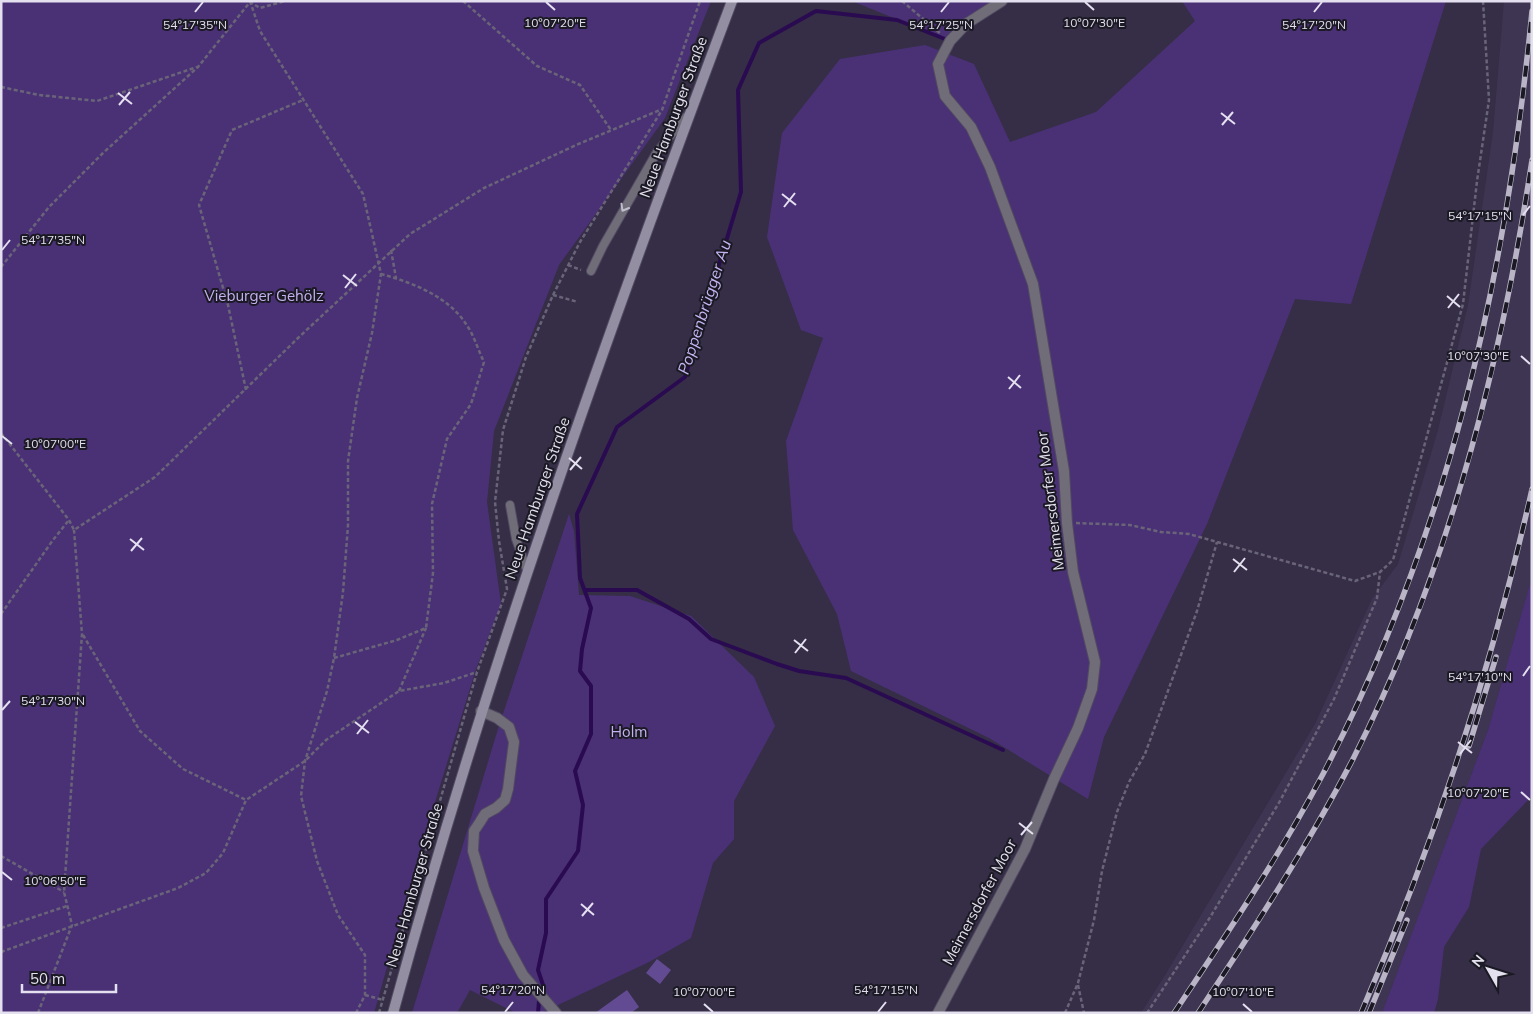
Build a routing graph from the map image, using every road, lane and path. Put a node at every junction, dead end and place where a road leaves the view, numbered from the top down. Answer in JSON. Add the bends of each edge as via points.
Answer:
{"nodes":[{"id":1,"x":285,"y":1,"type":"edge"},
{"id":2,"x":463,"y":1,"type":"edge"},
{"id":3,"x":700,"y":1,"type":"edge"},
{"id":4,"x":732,"y":1,"type":"edge"},
{"id":5,"x":902,"y":1,"type":"edge"},
{"id":6,"x":1002,"y":1,"type":"edge"},
{"id":7,"x":1482,"y":1,"type":"edge"},
{"id":8,"x":250,"y":2,"type":"edge"},
{"id":9,"x":950,"y":41,"type":"junction"},
{"id":10,"x":198,"y":67,"type":"junction"},
{"id":11,"x":1,"y":87,"type":"edge"},
{"id":12,"x":303,"y":100,"type":"junction"},
{"id":13,"x":662,"y":110,"type":"junction"},
{"id":14,"x":691,"y":110,"type":"junction"},
{"id":15,"x":611,"y":130,"type":"junction"},
{"id":16,"x":391,"y":250,"type":"junction"},
{"id":17,"x":379,"y":263,"type":"junction"},
{"id":18,"x":568,"y":265,"type":"junction"},
{"id":19,"x":1,"y":267,"type":"edge"},
{"id":20,"x":583,"y":271,"type":"dead end"},
{"id":21,"x":592,"y":271,"type":"dead end"},
{"id":22,"x":381,"y":274,"type":"junction"},
{"id":23,"x":396,"y":278,"type":"junction"},
{"id":24,"x":553,"y":295,"type":"junction"},
{"id":25,"x":578,"y":302,"type":"dead end"},
{"id":26,"x":246,"y":390,"type":"junction"},
{"id":27,"x":1,"y":433,"type":"edge"},
{"id":28,"x":510,"y":506,"type":"dead end"},
{"id":29,"x":69,"y":520,"type":"junction"},
{"id":30,"x":1067,"y":523,"type":"junction"},
{"id":31,"x":74,"y":530,"type":"junction"},
{"id":32,"x":1217,"y":542,"type":"junction"},
{"id":33,"x":527,"y":570,"type":"junction"},
{"id":34,"x":1380,"y":572,"type":"junction"},
{"id":35,"x":1,"y":614,"type":"edge"},
{"id":36,"x":426,"y":628,"type":"junction"},
{"id":37,"x":82,"y":634,"type":"junction"},
{"id":38,"x":334,"y":658,"type":"junction"},
{"id":39,"x":477,"y":672,"type":"junction"},
{"id":40,"x":398,"y":691,"type":"junction"},
{"id":41,"x":481,"y":711,"type":"junction"},
{"id":42,"x":305,"y":760,"type":"junction"},
{"id":43,"x":246,"y":800,"type":"junction"},
{"id":44,"x":1,"y":856,"type":"edge"},
{"id":45,"x":64,"y":892,"type":"junction"},
{"id":46,"x":67,"y":906,"type":"junction"},
{"id":47,"x":72,"y":925,"type":"junction"},
{"id":48,"x":1,"y":928,"type":"edge"},
{"id":49,"x":1,"y":952,"type":"edge"},
{"id":50,"x":1078,"y":983,"type":"junction"},
{"id":51,"x":365,"y":995,"type":"junction"},
{"id":52,"x":383,"y":1000,"type":"junction"},
{"id":53,"x":38,"y":1013,"type":"edge"},
{"id":54,"x":356,"y":1013,"type":"edge"},
{"id":55,"x":379,"y":1013,"type":"edge"},
{"id":56,"x":393,"y":1013,"type":"edge"},
{"id":57,"x":556,"y":1013,"type":"edge"},
{"id":58,"x":938,"y":1013,"type":"edge"},
{"id":59,"x":1065,"y":1013,"type":"edge"},
{"id":60,"x":1084,"y":1013,"type":"edge"},
{"id":61,"x":1147,"y":1013,"type":"edge"}],
"edges":[{"from":1,"to":8,"type":"path","via":[[260,8]]},
{"from":2,"to":15,"type":"path","via":[[537,66],[580,85]]},
{"from":3,"to":13,"type":"path"},
{"from":4,"to":14,"type":"main road","name":"Neue Hamburger Straße"},
{"from":5,"to":9,"type":"path"},
{"from":6,"to":9,"type":"street","name":"Meimersdorfer Moor","via":[[966,24]]},
{"from":7,"to":34,"type":"path","via":[[1489,100],[1463,304],[1393,560]]},
{"from":8,"to":10,"type":"path"},
{"from":8,"to":12,"type":"path","via":[[260,31]]},
{"from":9,"to":30,"type":"street","name":"Meimersdorfer Moor","via":[[938,64],[945,96],[971,127],[986,159],[1033,284],[1064,470]]},
{"from":10,"to":11,"type":"path","via":[[97,101]]},
{"from":10,"to":19,"type":"path","via":[[76,180]]},
{"from":12,"to":17,"type":"path","via":[[363,194]]},
{"from":12,"to":26,"type":"path","via":[[232,130],[199,205],[228,305]]},
{"from":13,"to":15,"type":"path"},
{"from":13,"to":18,"type":"path"},
{"from":14,"to":21,"type":"lane","one_way":true,"via":[[657,152]]},
{"from":14,"to":33,"type":"main road","name":"Neue Hamburger Straße"},
{"from":15,"to":16,"type":"path","via":[[484,188],[410,234]]},
{"from":16,"to":17,"type":"path"},
{"from":16,"to":23,"type":"path"},
{"from":17,"to":22,"type":"path"},
{"from":17,"to":26,"type":"path"},
{"from":18,"to":20,"type":"path"},
{"from":18,"to":24,"type":"path"},
{"from":22,"to":23,"type":"path"},
{"from":22,"to":38,"type":"path","via":[[348,461],[348,525]]},
{"from":23,"to":36,"type":"path","via":[[443,300],[466,323],[484,362],[470,404],[447,440],[432,504],[433,573]]},
{"from":24,"to":25,"type":"path"},
{"from":24,"to":39,"type":"path","via":[[526,357],[503,430],[495,502],[507,589]]},
{"from":26,"to":31,"type":"path","via":[[155,477]]},
{"from":27,"to":29,"type":"path"},
{"from":28,"to":33,"type":"lane","via":[[516,539]]},
{"from":29,"to":31,"type":"path"},
{"from":29,"to":35,"type":"path"},
{"from":30,"to":32,"type":"path","via":[[1130,525]]},
{"from":30,"to":58,"type":"street","name":"Meimersdorfer Moor","via":[[1073,572],[1095,662],[1092,690],[1025,849]]},
{"from":31,"to":37,"type":"path"},
{"from":32,"to":34,"type":"path","via":[[1355,581]]},
{"from":32,"to":50,"type":"path","via":[[1197,611],[1145,754],[1117,812]]},
{"from":33,"to":41,"type":"main road","name":"Neue Hamburger Straße"},
{"from":34,"to":61,"type":"path","via":[[1377,598],[1334,699],[1284,792],[1209,918]]},
{"from":36,"to":38,"type":"path"},
{"from":36,"to":40,"type":"path"},
{"from":37,"to":43,"type":"path","via":[[140,731],[183,769]]},
{"from":37,"to":45,"type":"path"},
{"from":38,"to":42,"type":"path"},
{"from":39,"to":40,"type":"path","via":[[444,683]]},
{"from":39,"to":52,"type":"path"},
{"from":40,"to":42,"type":"path","via":[[326,740]]},
{"from":41,"to":56,"type":"main road","name":"Neue Hamburger Straße"},
{"from":41,"to":57,"type":"street","via":[[509,727],[514,742],[505,800],[480,822],[474,832],[474,851],[504,940],[523,975]]},
{"from":42,"to":43,"type":"path"},
{"from":42,"to":51,"type":"path","via":[[301,796],[317,861],[338,915],[365,955]]},
{"from":43,"to":47,"type":"path","via":[[223,853],[206,873],[178,888]]},
{"from":44,"to":45,"type":"path"},
{"from":45,"to":46,"type":"path"},
{"from":46,"to":47,"type":"path"},
{"from":46,"to":48,"type":"path"},
{"from":47,"to":49,"type":"path"},
{"from":47,"to":53,"type":"path"},
{"from":50,"to":59,"type":"path"},
{"from":50,"to":60,"type":"path"},
{"from":51,"to":52,"type":"path"},
{"from":51,"to":54,"type":"path"},
{"from":52,"to":55,"type":"path"}]}
